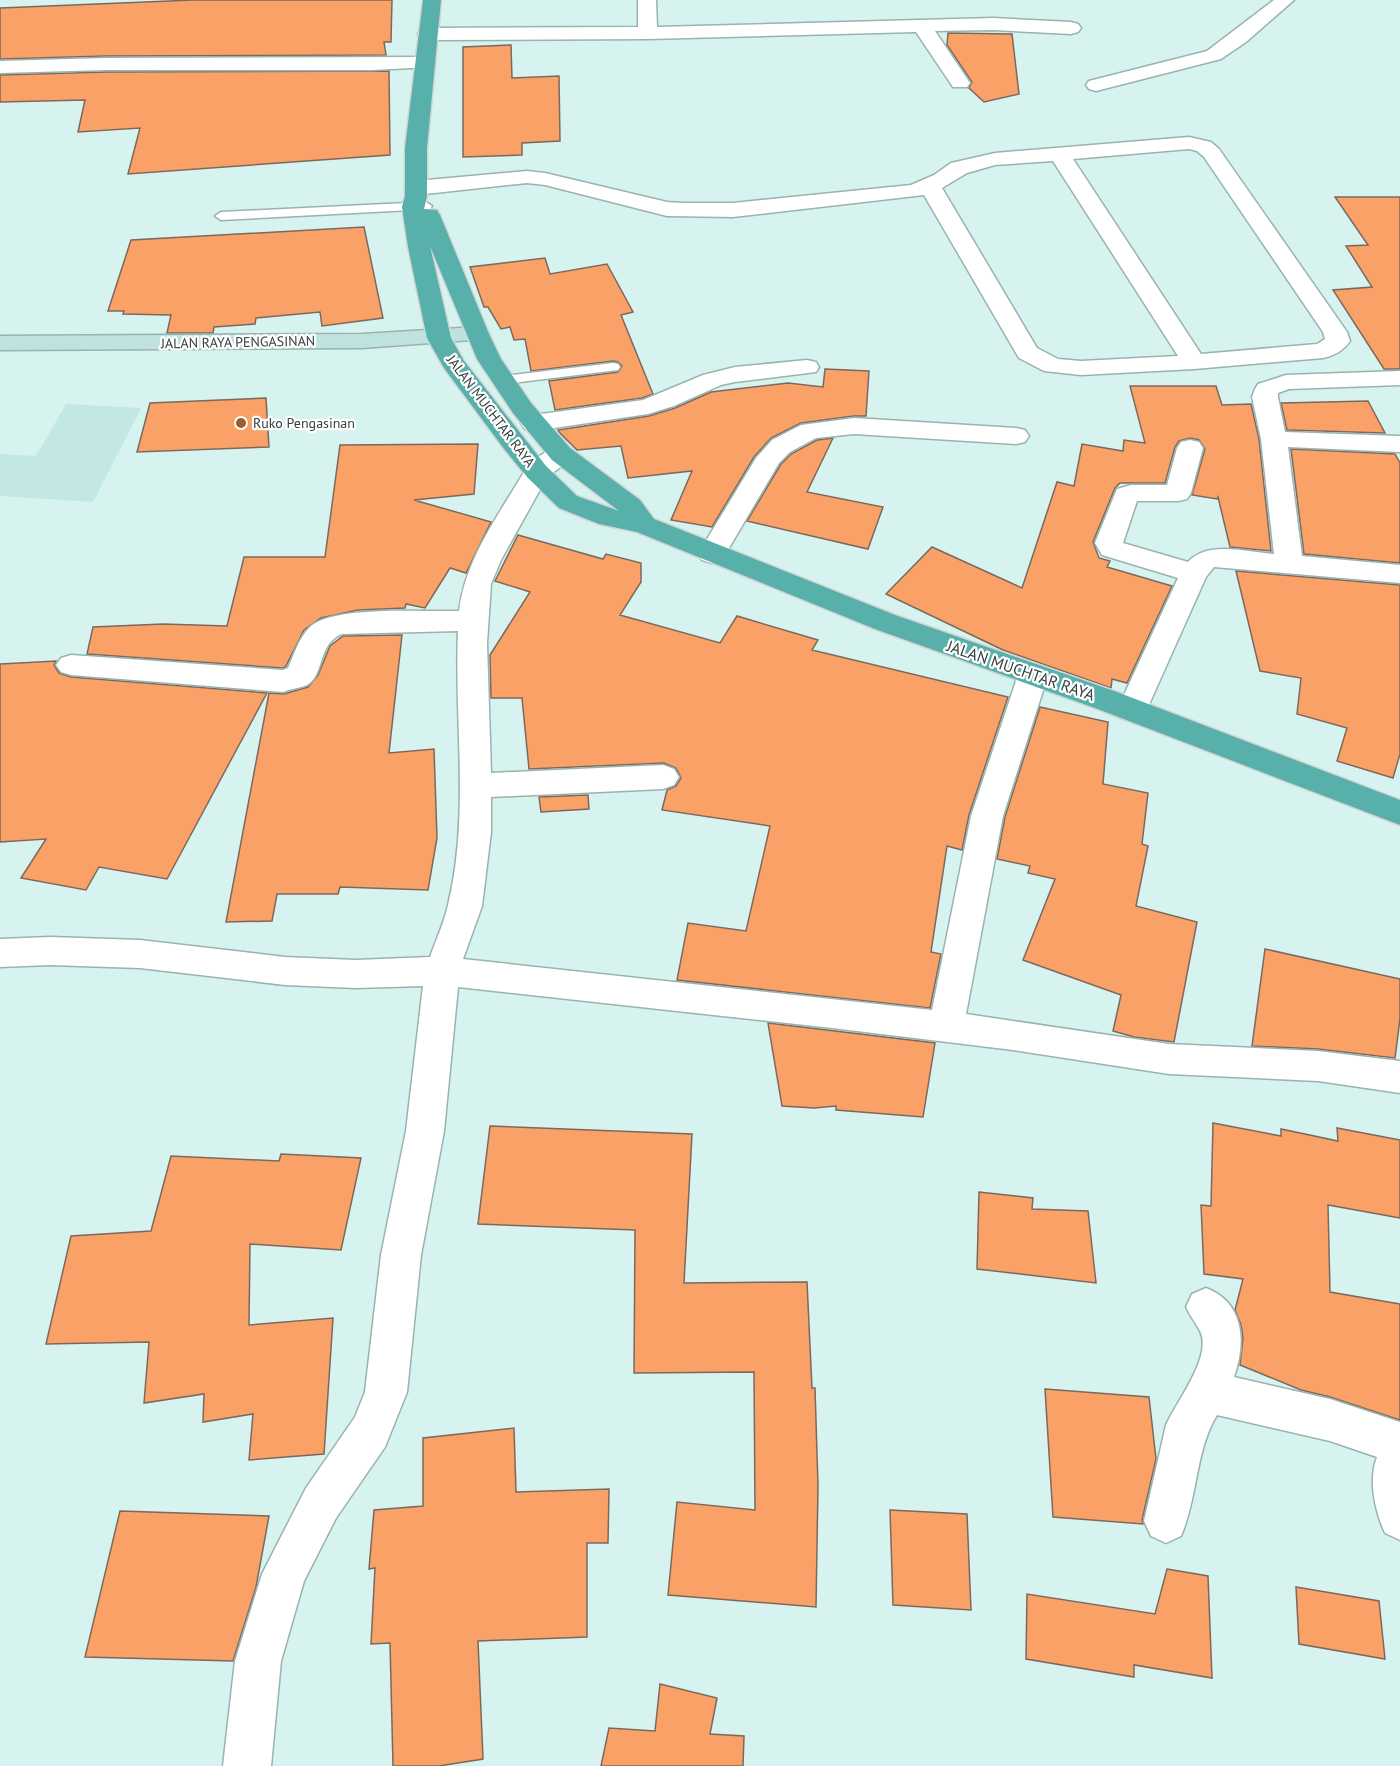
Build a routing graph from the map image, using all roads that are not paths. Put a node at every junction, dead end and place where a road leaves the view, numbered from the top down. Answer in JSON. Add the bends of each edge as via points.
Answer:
{"nodes":[{"id":1,"x":432,"y":0,"type":"edge"},
{"id":2,"x":647,"y":0,"type":"edge"},
{"id":3,"x":1285,"y":0,"type":"edge"},
{"id":4,"x":986,"y":2,"type":"dead end"},
{"id":5,"x":920,"y":18,"type":"junction"},
{"id":6,"x":993,"y":24,"type":"junction"},
{"id":7,"x":648,"y":27,"type":"junction"},
{"id":8,"x":1071,"y":28,"type":"dead end"},
{"id":9,"x":428,"y":34,"type":"junction"},
{"id":10,"x":425,"y":63,"type":"junction"},
{"id":11,"x":0,"y":67,"type":"edge"},
{"id":12,"x":960,"y":83,"type":"dead end"},
{"id":13,"x":1096,"y":85,"type":"dead end"},
{"id":14,"x":1060,"y":155,"type":"junction"},
{"id":15,"x":930,"y":186,"type":"junction"},
{"id":16,"x":418,"y":199,"type":"junction"},
{"id":17,"x":221,"y":216,"type":"dead end"},
{"id":18,"x":477,"y":334,"type":"junction"},
{"id":19,"x":439,"y":338,"type":"junction"},
{"id":20,"x":0,"y":343,"type":"edge"},
{"id":21,"x":1194,"y":362,"type":"junction"},
{"id":22,"x":613,"y":367,"type":"dead end"},
{"id":23,"x":807,"y":367,"type":"dead end"},
{"id":24,"x":1400,"y":378,"type":"edge"},
{"id":25,"x":504,"y":380,"type":"junction"},
{"id":26,"x":534,"y":423,"type":"junction"},
{"id":27,"x":1016,"y":436,"type":"dead end"},
{"id":28,"x":1274,"y":439,"type":"junction"},
{"id":29,"x":1400,"y":444,"type":"edge"},
{"id":30,"x":1190,"y":448,"type":"dead end"},
{"id":31,"x":549,"y":463,"type":"junction"},
{"id":32,"x":712,"y":554,"type":"junction"},
{"id":33,"x":1289,"y":563,"type":"junction"},
{"id":34,"x":1194,"y":573,"type":"junction"},
{"id":35,"x":1400,"y":574,"type":"edge"},
{"id":36,"x":473,"y":621,"type":"junction"},
{"id":37,"x":71,"y":665,"type":"dead end"},
{"id":38,"x":1033,"y":675,"type":"junction"},
{"id":39,"x":1132,"y":710,"type":"junction"},
{"id":40,"x":663,"y":777,"type":"dead end"},
{"id":41,"x":476,"y":786,"type":"junction"},
{"id":42,"x":1400,"y":813,"type":"edge"},
{"id":43,"x":0,"y":953,"type":"edge"},
{"id":44,"x":442,"y":971,"type":"junction"},
{"id":45,"x":946,"y":1029,"type":"junction"},
{"id":46,"x":1400,"y":1077,"type":"edge"},
{"id":47,"x":1206,"y":1307,"type":"dead end"},
{"id":48,"x":1208,"y":1392,"type":"junction"},
{"id":49,"x":1400,"y":1443,"type":"edge"},
{"id":50,"x":1400,"y":1461,"type":"edge"},
{"id":51,"x":1400,"y":1518,"type":"edge"},
{"id":52,"x":1166,"y":1521,"type":"dead end"},
{"id":53,"x":247,"y":1766,"type":"edge"}],
"edges":[{"from":1,"to":9,"type":"highway","name":"JALAN MUCHTAR RAYA"},
{"from":2,"to":7,"type":"street"},
{"from":3,"to":13,"type":"street","via":[[1214,55]]},
{"from":4,"to":6,"type":"street"},
{"from":5,"to":6,"type":"street"},
{"from":5,"to":7,"type":"street"},
{"from":5,"to":12,"type":"street","via":[[936,51]]},
{"from":6,"to":8,"type":"street"},
{"from":7,"to":9,"type":"street"},
{"from":9,"to":10,"type":"highway","name":"JALAN MUCHTAR RAYA"},
{"from":10,"to":11,"type":"street"},
{"from":10,"to":16,"type":"highway","name":"JALAN MUCHTAR RAYA","via":[[416,148]]},
{"from":14,"to":15,"type":"street","via":[[986,161],[959,168]]},
{"from":14,"to":21,"type":"street"},
{"from":14,"to":21,"type":"street","via":[[1204,146],[1338,341],[1323,351]]},
{"from":15,"to":16,"type":"street","via":[[915,191],[733,210],[667,209],[526,177]]},
{"from":15,"to":21,"type":"street","via":[[1028,353],[1053,366],[1081,368]]},
{"from":16,"to":17,"type":"lane"},
{"from":16,"to":18,"type":"highway","name":"JALAN MUCHTAR RAYA"},
{"from":16,"to":19,"type":"highway","name":"JALAN MUCHTAR RAYA","via":[[419,248]]},
{"from":18,"to":19,"type":"main road","name":"JALAN RAYA PENGASINAN"},
{"from":18,"to":25,"type":"highway","name":"JALAN MUCHTAR RAYA"},
{"from":19,"to":20,"type":"main road","name":"JALAN RAYA PENGASINAN"},
{"from":19,"to":31,"type":"highway","name":"JALAN MUCHTAR RAYA","via":[[453,363]]},
{"from":22,"to":25,"type":"lane"},
{"from":23,"to":26,"type":"street","via":[[727,376],[645,407]]},
{"from":24,"to":28,"type":"street","via":[[1273,385],[1264,397]]},
{"from":25,"to":26,"type":"highway","name":"JALAN MUCHTAR RAYA"},
{"from":26,"to":31,"type":"highway","name":"JALAN MUCHTAR RAYA"},
{"from":27,"to":32,"type":"street","via":[[854,426],[796,436],[769,458]]},
{"from":28,"to":29,"type":"street"},
{"from":28,"to":33,"type":"street"},
{"from":30,"to":34,"type":"street","via":[[1180,491],[1126,495],[1109,543],[1112,549]]},
{"from":31,"to":32,"type":"highway","name":"JALAN MUCHTAR RAYA","via":[[568,502],[609,518],[644,525]]},
{"from":31,"to":36,"type":"street","via":[[487,560],[477,584]]},
{"from":32,"to":38,"type":"highway","name":"JALAN MUCHTAR RAYA"},
{"from":33,"to":34,"type":"street","via":[[1209,558]]},
{"from":33,"to":35,"type":"street"},
{"from":34,"to":39,"type":"street"},
{"from":36,"to":37,"type":"street","via":[[330,625],[319,632],[301,673],[283,681]]},
{"from":36,"to":41,"type":"street"},
{"from":38,"to":39,"type":"highway","name":"JALAN MUCHTAR RAYA"},
{"from":38,"to":45,"type":"street","via":[[987,816]]},
{"from":39,"to":42,"type":"highway","name":"JALAN MUCHTAR RAYA"},
{"from":40,"to":41,"type":"street"},
{"from":41,"to":44,"type":"street","via":[[475,832],[465,906]]},
{"from":43,"to":44,"type":"street","via":[[140,954],[356,975]]},
{"from":44,"to":45,"type":"street"},
{"from":44,"to":53,"type":"street","via":[[425,1131],[401,1255],[386,1392],[370,1432],[321,1503],[284,1575],[258,1661]]},
{"from":45,"to":46,"type":"street","via":[[1169,1059],[1318,1066]]},
{"from":47,"to":48,"type":"street","via":[[1218,1320],[1224,1342]]},
{"from":48,"to":49,"type":"street","via":[[1330,1420]]},
{"from":48,"to":52,"type":"street","via":[[1187,1425]]},
{"from":50,"to":51,"type":"street","via":[[1395,1465],[1394,1478]]}]}
